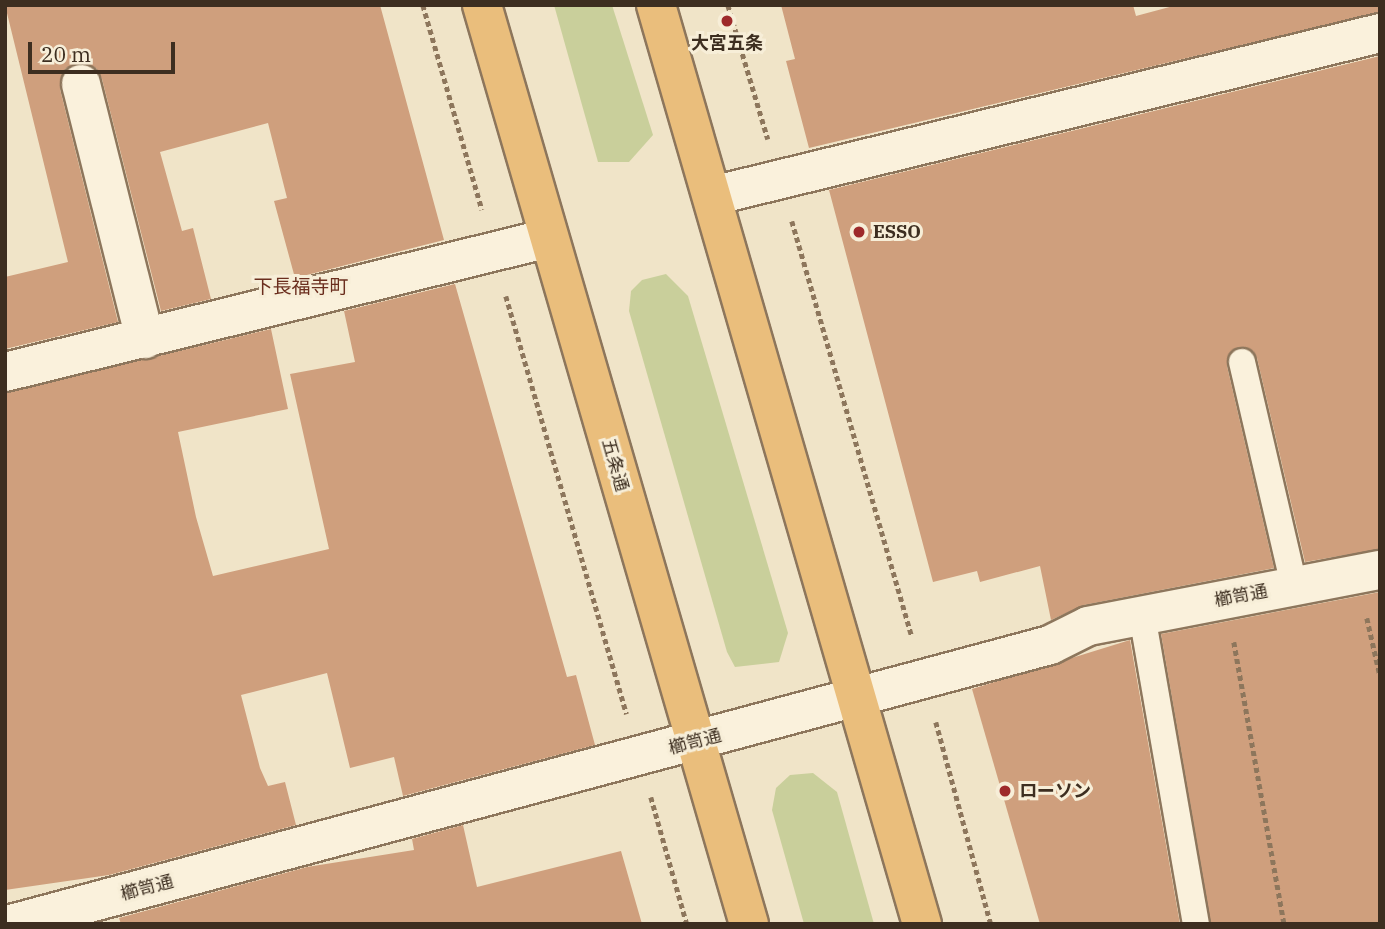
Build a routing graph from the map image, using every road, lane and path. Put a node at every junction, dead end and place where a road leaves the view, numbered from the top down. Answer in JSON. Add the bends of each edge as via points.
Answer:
{"nodes":[{"id":1,"x":423,"y":5,"type":"edge"},
{"id":2,"x":482,"y":5,"type":"edge"},
{"id":3,"x":656,"y":5,"type":"edge"},
{"id":4,"x":728,"y":5,"type":"edge"},
{"id":5,"x":1380,"y":33,"type":"edge"},
{"id":6,"x":81,"y":83,"type":"dead end"},
{"id":7,"x":780,"y":180,"type":"junction"},
{"id":8,"x":712,"y":196,"type":"junction"},
{"id":9,"x":549,"y":238,"type":"junction"},
{"id":10,"x":494,"y":252,"type":"junction"},
{"id":11,"x":145,"y":339,"type":"junction"},
{"id":12,"x":1241,"y":362,"type":"dead end"},
{"id":13,"x":5,"y":372,"type":"edge"},
{"id":14,"x":1369,"y":572,"type":"edge"},
{"id":15,"x":1294,"y":585,"type":"junction"},
{"id":16,"x":1226,"y":599,"type":"junction"},
{"id":17,"x":1142,"y":615,"type":"junction"},
{"id":18,"x":1380,"y":675,"type":"edge"},
{"id":19,"x":925,"y":679,"type":"junction"},
{"id":20,"x":859,"y":697,"type":"junction"},
{"id":21,"x":695,"y":742,"type":"junction"},
{"id":22,"x":639,"y":757,"type":"junction"},
{"id":23,"x":11,"y":924,"type":"edge"},
{"id":24,"x":687,"y":924,"type":"edge"},
{"id":25,"x":749,"y":924,"type":"edge"},
{"id":26,"x":922,"y":924,"type":"edge"},
{"id":27,"x":991,"y":924,"type":"edge"},
{"id":28,"x":1196,"y":924,"type":"edge"},
{"id":29,"x":1284,"y":924,"type":"edge"}],
"edges":[{"from":1,"to":10,"type":"path"},
{"from":2,"to":9,"type":"highway","name":"五条通"},
{"from":3,"to":8,"type":"highway"},
{"from":4,"to":7,"type":"path"},
{"from":5,"to":7,"type":"street"},
{"from":6,"to":11,"type":"street"},
{"from":7,"to":8,"type":"street"},
{"from":7,"to":19,"type":"path"},
{"from":8,"to":20,"type":"highway"},
{"from":9,"to":10,"type":"street"},
{"from":9,"to":21,"type":"highway","name":"五条通"},
{"from":10,"to":11,"type":"street"},
{"from":10,"to":22,"type":"path"},
{"from":11,"to":13,"type":"street"},
{"from":12,"to":15,"type":"lane"},
{"from":14,"to":15,"type":"street","name":"櫛笥通"},
{"from":14,"to":18,"type":"path"},
{"from":15,"to":16,"type":"street","name":"櫛笥通"},
{"from":16,"to":17,"type":"street","name":"櫛笥通"},
{"from":16,"to":29,"type":"path"},
{"from":17,"to":19,"type":"street","name":"櫛笥通"},
{"from":17,"to":28,"type":"lane"},
{"from":19,"to":20,"type":"street","name":"櫛笥通"},
{"from":19,"to":27,"type":"path"},
{"from":20,"to":21,"type":"street","name":"櫛笥通"},
{"from":20,"to":26,"type":"highway"},
{"from":21,"to":22,"type":"street","name":"櫛笥通"},
{"from":21,"to":25,"type":"highway","name":"五条通"},
{"from":22,"to":23,"type":"street","name":"櫛笥通"},
{"from":22,"to":24,"type":"path"}]}
